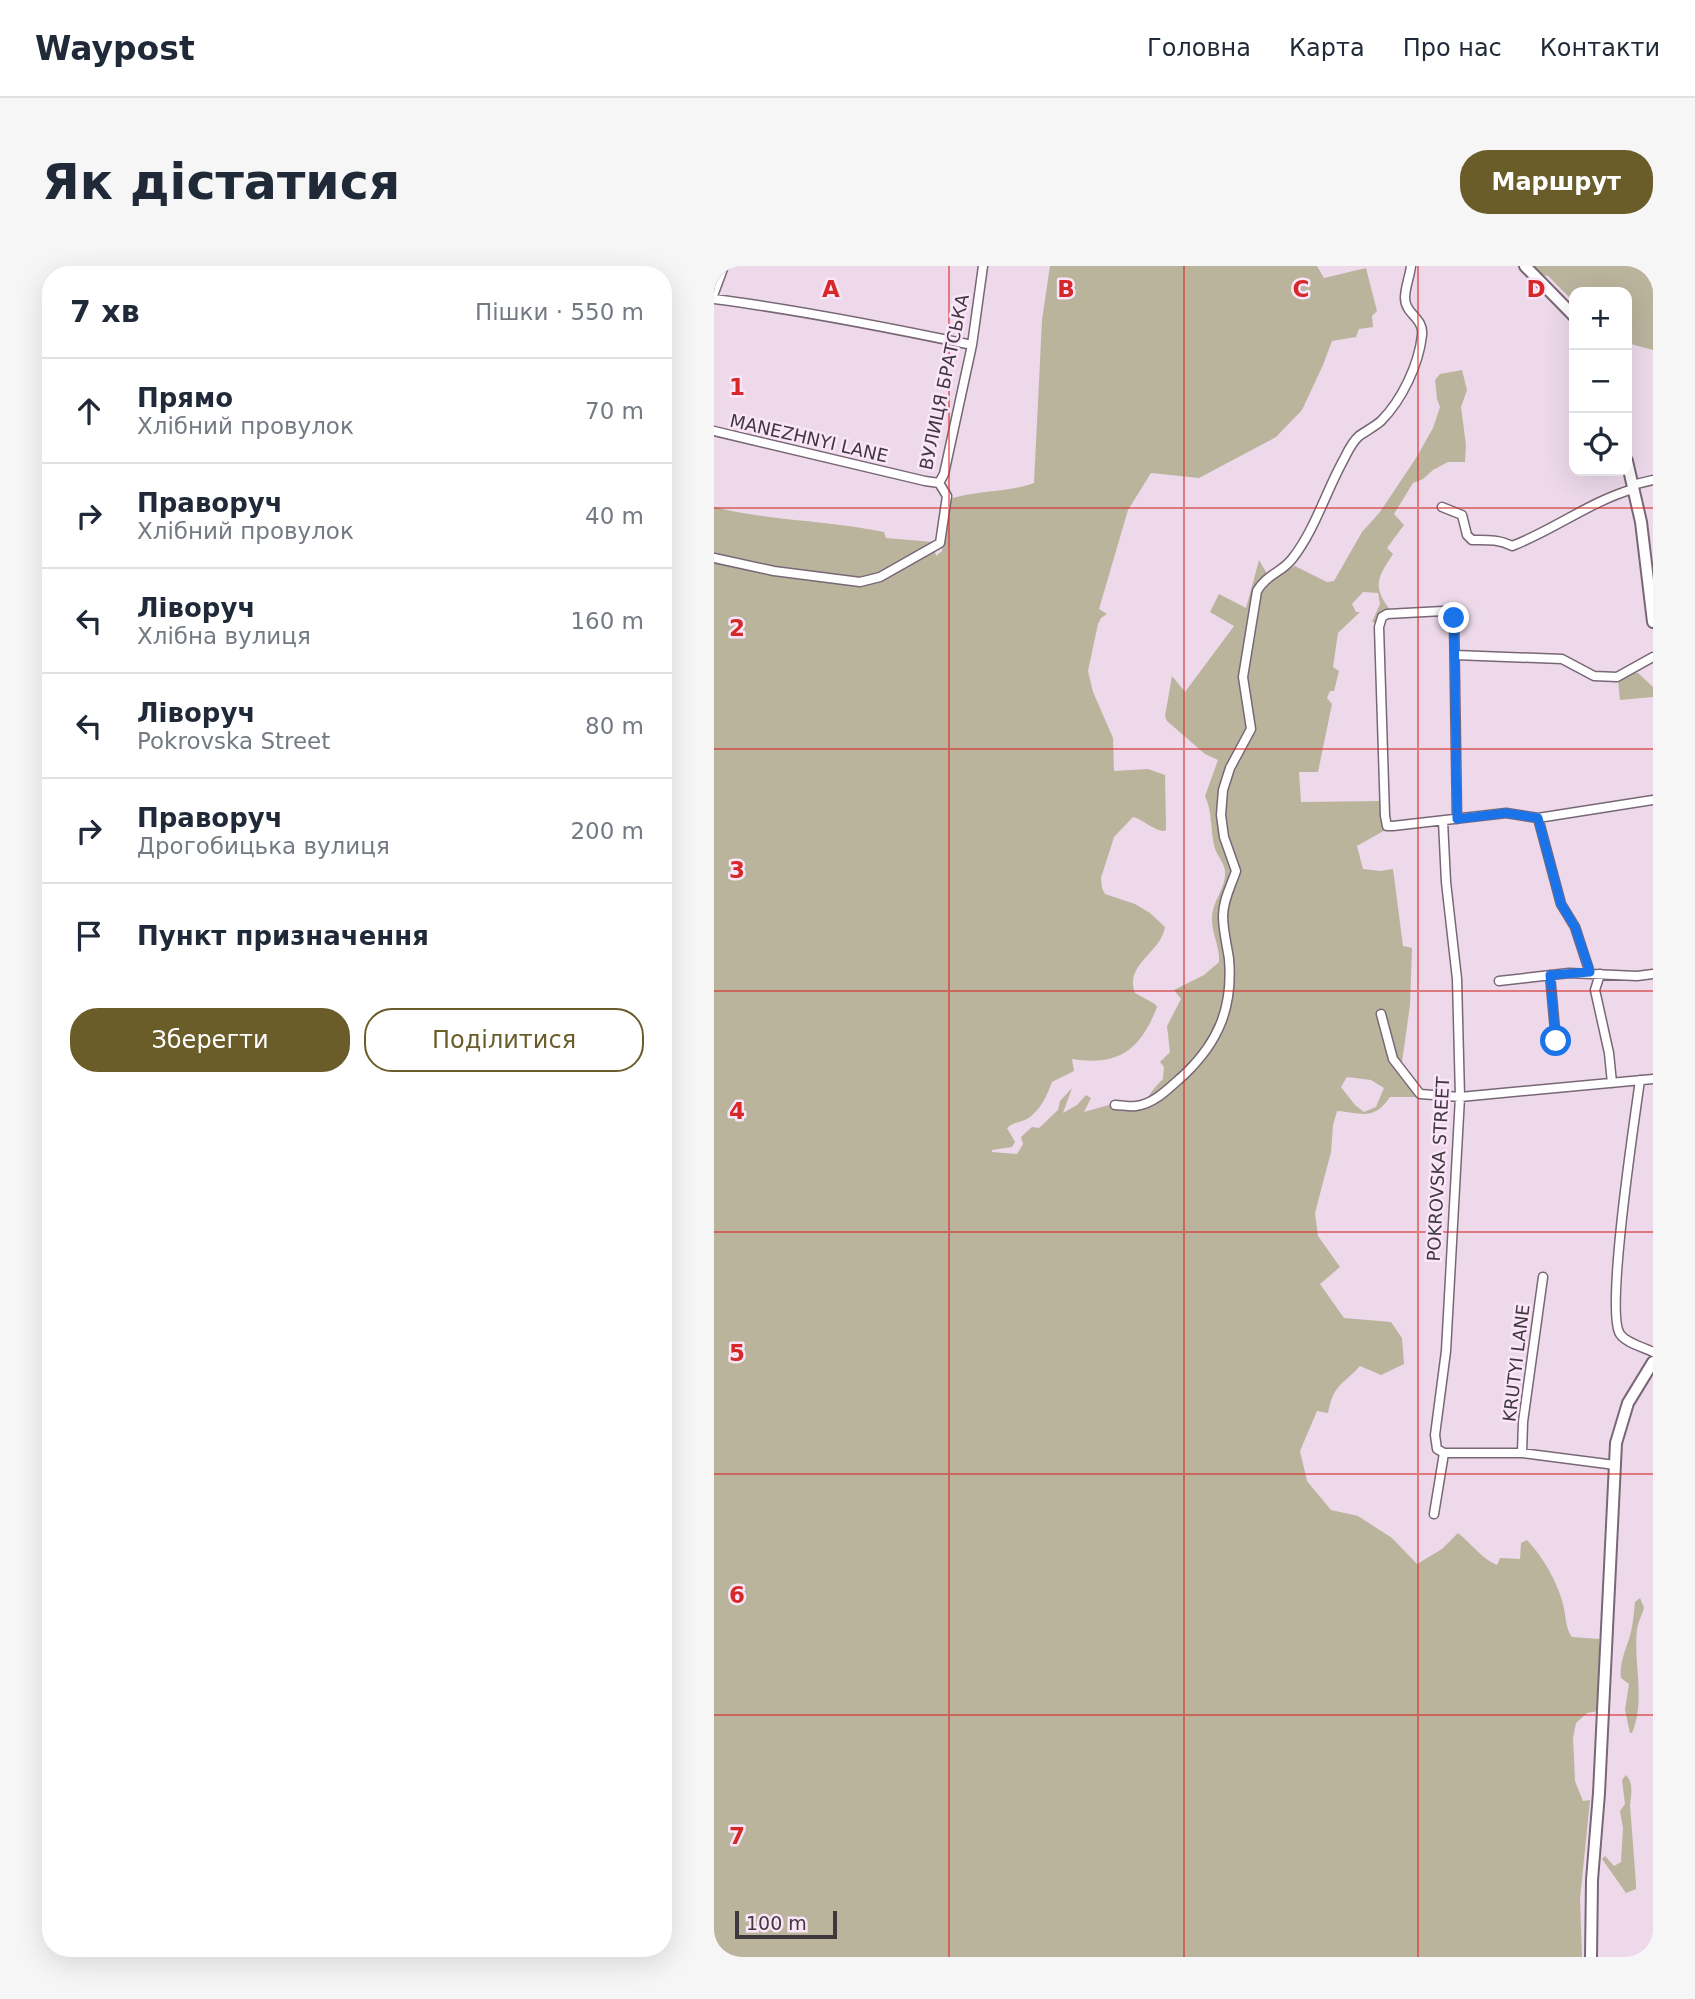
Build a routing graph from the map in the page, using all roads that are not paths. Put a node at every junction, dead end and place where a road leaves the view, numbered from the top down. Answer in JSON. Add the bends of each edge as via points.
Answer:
{"nodes":[{"id":1,"x":724,"y":266,"type":"edge"},
{"id":2,"x":983,"y":266,"type":"edge"},
{"id":3,"x":1411,"y":266,"type":"edge"},
{"id":4,"x":1525,"y":266,"type":"edge"},
{"id":5,"x":714,"y":293,"type":"edge"},
{"id":6,"x":714,"y":299,"type":"edge"},
{"id":7,"x":1569,"y":311,"type":"edge"},
{"id":8,"x":972,"y":345,"type":"junction"},
{"id":9,"x":714,"y":431,"type":"edge"},
{"id":10,"x":1630,"y":476,"type":"edge"},
{"id":11,"x":1653,"y":480,"type":"edge"},
{"id":12,"x":939,"y":483,"type":"junction"},
{"id":13,"x":1632,"y":487,"type":"junction"},
{"id":14,"x":1442,"y":507,"type":"dead end"},
{"id":15,"x":714,"y":558,"type":"edge"},
{"id":16,"x":1653,"y":622,"type":"edge"},
{"id":17,"x":1455,"y":656,"type":"junction"},
{"id":18,"x":1653,"y":657,"type":"edge"},
{"id":19,"x":1653,"y":800,"type":"edge"},
{"id":20,"x":1538,"y":818,"type":"junction"},
{"id":21,"x":1457,"y":819,"type":"junction"},
{"id":22,"x":1443,"y":821,"type":"junction"},
{"id":23,"x":1595,"y":973,"type":"junction"},
{"id":24,"x":1653,"y":974,"type":"edge"},
{"id":25,"x":1550,"y":975,"type":"junction"},
{"id":26,"x":1499,"y":981,"type":"dead end"},
{"id":27,"x":1381,"y":1014,"type":"dead end"},
{"id":28,"x":1556,"y":1041,"type":"dead end"},
{"id":29,"x":1653,"y":1079,"type":"edge"},
{"id":30,"x":1640,"y":1080,"type":"junction"},
{"id":31,"x":1612,"y":1083,"type":"junction"},
{"id":32,"x":1460,"y":1097,"type":"junction"},
{"id":33,"x":1115,"y":1105,"type":"dead end"},
{"id":34,"x":1543,"y":1277,"type":"dead end"},
{"id":35,"x":1653,"y":1352,"type":"edge"},
{"id":36,"x":1653,"y":1362,"type":"edge"},
{"id":37,"x":1444,"y":1453,"type":"junction"},
{"id":38,"x":1522,"y":1453,"type":"junction"},
{"id":39,"x":1615,"y":1465,"type":"junction"},
{"id":40,"x":1434,"y":1514,"type":"dead end"},
{"id":41,"x":1591,"y":1957,"type":"edge"}],
"edges":[{"from":1,"to":5,"type":"street"},
{"from":2,"to":8,"type":"street","name":"ВУЛИЦЯ БРАТСЬКА"},
{"from":3,"to":33,"type":"street","via":[[1405,298],[1423,328],[1414,365],[1391,410],[1356,438],[1293,558],[1263,580],[1257,591],[1243,677],[1251,729],[1223,790],[1223,837],[1236,871],[1223,917],[1229,963],[1221,1024],[1200,1059],[1163,1093],[1140,1106]]},
{"from":4,"to":7,"type":"street"},
{"from":6,"to":8,"type":"street"},
{"from":8,"to":12,"type":"street","name":"ВУЛИЦЯ БРАТСЬКА"},
{"from":9,"to":12,"type":"street","name":"MANEZHNYI LANE"},
{"from":10,"to":13,"type":"street"},
{"from":11,"to":13,"type":"street"},
{"from":12,"to":15,"type":"street","name":"ВУЛИЦЯ БРАТСЬКА","via":[[947,496],[940,543],[880,577],[860,582]]},
{"from":13,"to":14,"type":"street","via":[[1512,546],[1472,540],[1462,514]]},
{"from":13,"to":16,"type":"street"},
{"from":17,"to":18,"type":"street","via":[[1562,659],[1594,676],[1617,677]]},
{"from":17,"to":21,"type":"street"},
{"from":17,"to":22,"type":"street","via":[[1454,618],[1449,612],[1395,612],[1382,617],[1384,816],[1388,825]]},
{"from":19,"to":20,"type":"street"},
{"from":20,"to":21,"type":"street","via":[[1506,813]]},
{"from":20,"to":23,"type":"street","via":[[1561,904]]},
{"from":21,"to":22,"type":"street"},
{"from":22,"to":32,"type":"street","name":"POKROVSKA STREET","via":[[1457,979]]},
{"from":23,"to":24,"type":"street"},
{"from":23,"to":25,"type":"street"},
{"from":23,"to":31,"type":"street"},
{"from":25,"to":26,"type":"street"},
{"from":25,"to":28,"type":"street"},
{"from":27,"to":32,"type":"street","via":[[1393,1059],[1420,1094]]},
{"from":29,"to":30,"type":"street"},
{"from":30,"to":31,"type":"street"},
{"from":30,"to":35,"type":"street","via":[[1617,1276],[1617,1327],[1625,1339]]},
{"from":31,"to":32,"type":"street"},
{"from":32,"to":37,"type":"street","name":"POKROVSKA STREET","via":[[1446,1351],[1434,1435],[1437,1449]]},
{"from":34,"to":38,"type":"street","name":"KRUTYI LANE"},
{"from":36,"to":39,"type":"street","via":[[1621,1422]]},
{"from":37,"to":38,"type":"street"},
{"from":37,"to":40,"type":"street","name":"POKROVSKA STREET"},
{"from":38,"to":39,"type":"street"},
{"from":39,"to":41,"type":"street"}]}
